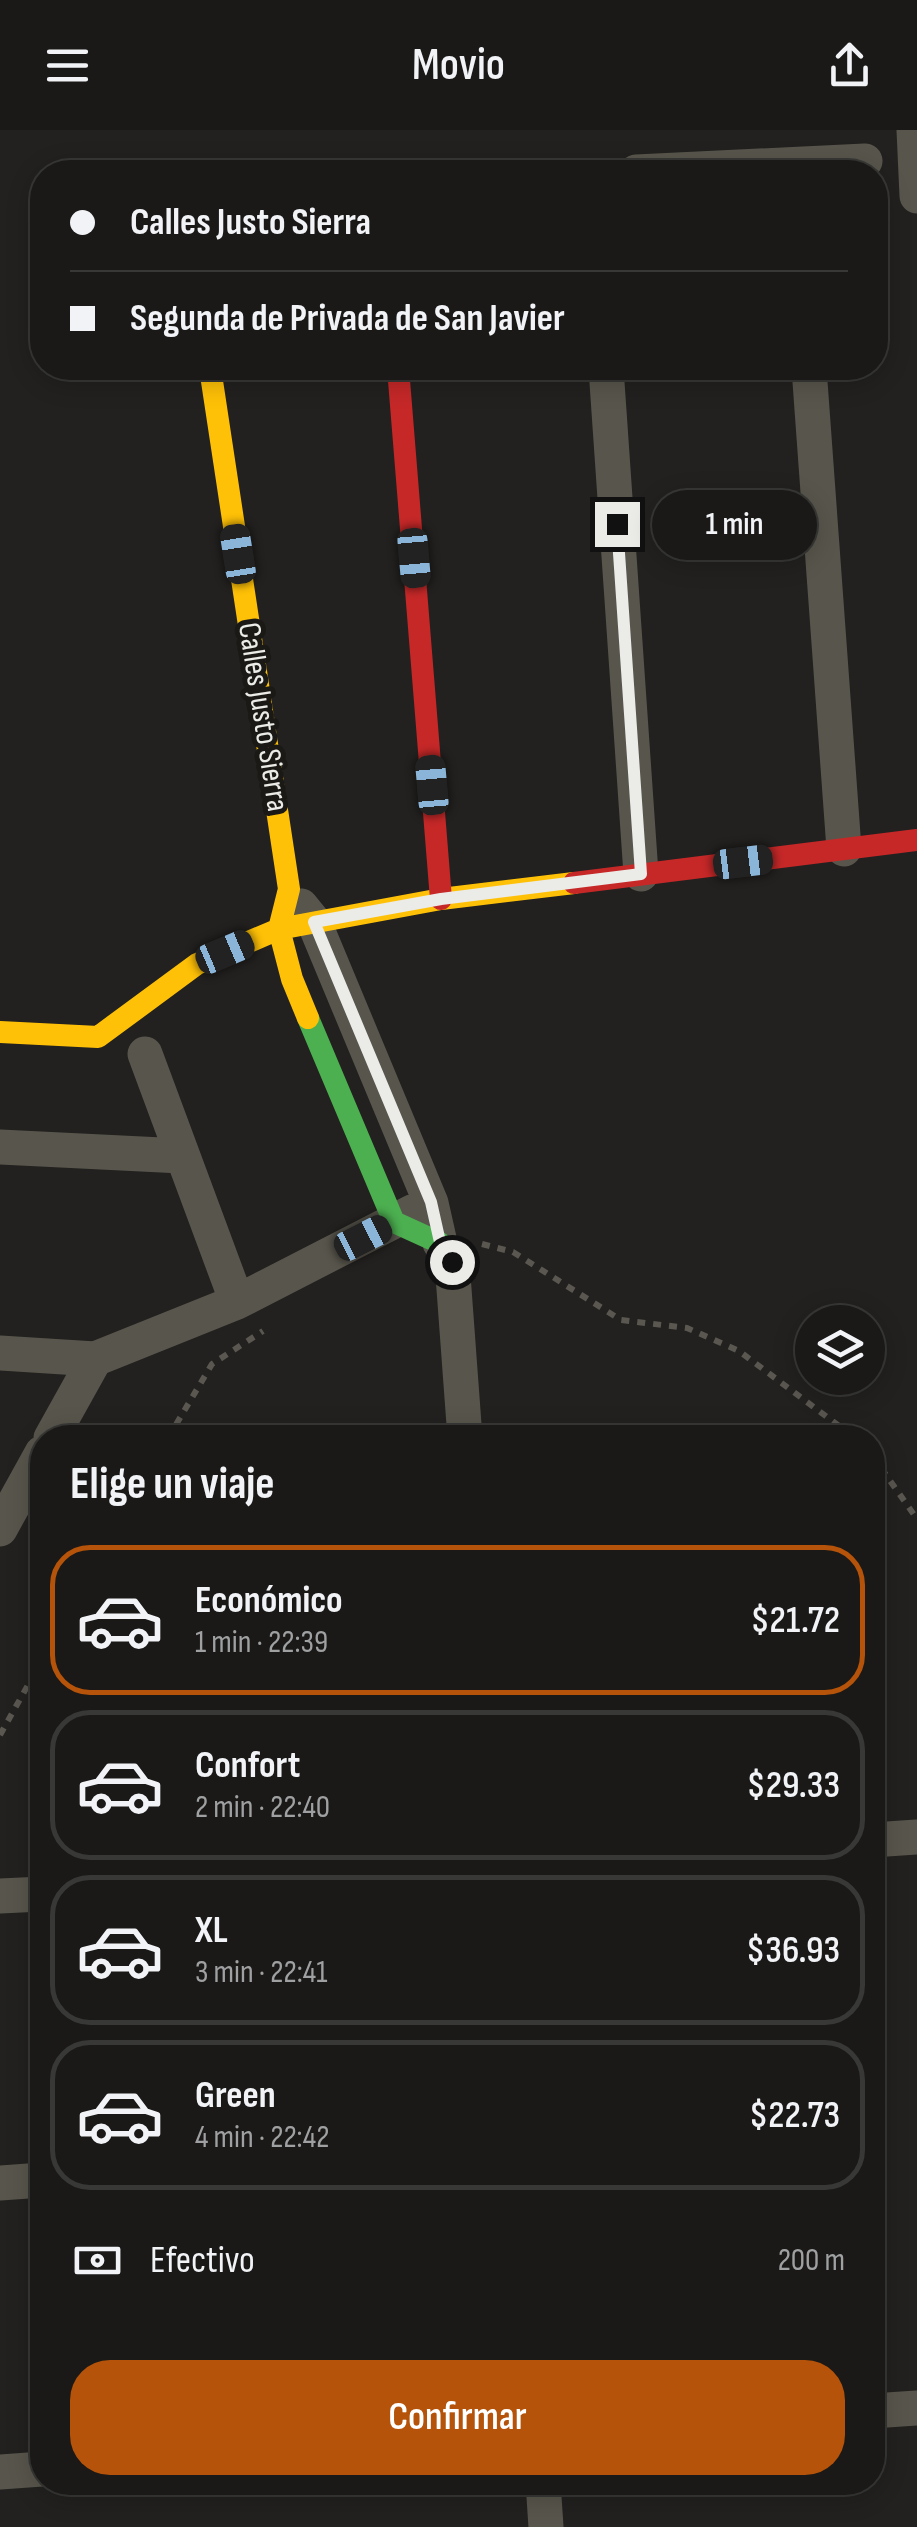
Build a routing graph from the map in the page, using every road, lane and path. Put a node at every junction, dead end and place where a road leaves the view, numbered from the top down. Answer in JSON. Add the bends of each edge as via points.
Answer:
{"nodes":[{"id":1,"x":914,"y":130,"type":"edge"},
{"id":2,"x":917,"y":196,"type":"edge"},
{"id":3,"x":212,"y":380,"type":"edge"},
{"id":4,"x":399,"y":380,"type":"edge"},
{"id":5,"x":607,"y":380,"type":"edge"},
{"id":6,"x":811,"y":380,"type":"edge"},
{"id":7,"x":917,"y":840,"type":"edge"},
{"id":8,"x":844,"y":849,"type":"junction"},
{"id":9,"x":641,"y":874,"type":"junction"},
{"id":10,"x":288,"y":890,"type":"junction"},
{"id":11,"x":441,"y":899,"type":"junction"},
{"id":12,"x":314,"y":922,"type":"junction"},
{"id":13,"x":279,"y":929,"type":"junction"},
{"id":14,"x":0,"y":1032,"type":"edge"},
{"id":15,"x":145,"y":1054,"type":"dead end"},
{"id":16,"x":0,"y":1146,"type":"edge"},
{"id":17,"x":182,"y":1156,"type":"junction"},
{"id":18,"x":431,"y":1202,"type":"junction"},
{"id":19,"x":394,"y":1222,"type":"junction"},
{"id":20,"x":440,"y":1242,"type":"junction"},
{"id":21,"x":236,"y":1302,"type":"junction"},
{"id":22,"x":272,"y":1325,"type":"dead end"},
{"id":23,"x":0,"y":1353,"type":"edge"},
{"id":24,"x":95,"y":1359,"type":"junction"},
{"id":25,"x":58,"y":1425,"type":"edge"},
{"id":26,"x":176,"y":1425,"type":"edge"},
{"id":27,"x":464,"y":1425,"type":"edge"},
{"id":28,"x":839,"y":1425,"type":"edge"},
{"id":29,"x":885,"y":1473,"type":"edge"},
{"id":30,"x":30,"y":1475,"type":"edge"},
{"id":31,"x":917,"y":1518,"type":"edge"},
{"id":32,"x":0,"y":1529,"type":"edge"},
{"id":33,"x":30,"y":1681,"type":"edge"},
{"id":34,"x":0,"y":1735,"type":"edge"},
{"id":35,"x":917,"y":1837,"type":"edge"},
{"id":36,"x":885,"y":1839,"type":"edge"},
{"id":37,"x":30,"y":1895,"type":"edge"},
{"id":38,"x":0,"y":1896,"type":"edge"},
{"id":39,"x":30,"y":2181,"type":"edge"},
{"id":40,"x":0,"y":2183,"type":"edge"},
{"id":41,"x":917,"y":2408,"type":"edge"},
{"id":42,"x":885,"y":2409,"type":"edge"},
{"id":43,"x":30,"y":2470,"type":"edge"},
{"id":44,"x":0,"y":2472,"type":"edge"},
{"id":45,"x":544,"y":2495,"type":"edge"},
{"id":46,"x":546,"y":2527,"type":"edge"}],
"edges":[{"from":1,"to":2,"type":"street"},
{"from":3,"to":10,"type":"street","name":"Calles Justo Sierra"},
{"from":4,"to":11,"type":"street"},
{"from":5,"to":9,"type":"street"},
{"from":6,"to":8,"type":"street"},
{"from":7,"to":8,"type":"street"},
{"from":8,"to":9,"type":"street"},
{"from":9,"to":11,"type":"street"},
{"from":10,"to":12,"type":"street"},
{"from":10,"to":13,"type":"street","name":"Calles Justo Sierra"},
{"from":11,"to":12,"type":"street"},
{"from":12,"to":13,"type":"street"},
{"from":12,"to":18,"type":"street"},
{"from":13,"to":14,"type":"street","via":[[198,964],[98,1037]]},
{"from":13,"to":19,"type":"street","name":"Calles Justo Sierra","via":[[292,979]]},
{"from":15,"to":17,"type":"street"},
{"from":16,"to":17,"type":"street"},
{"from":17,"to":21,"type":"street"},
{"from":18,"to":19,"type":"street"},
{"from":18,"to":20,"type":"street"},
{"from":19,"to":20,"type":"street"},
{"from":19,"to":21,"type":"street"},
{"from":20,"to":27,"type":"street","via":[[452,1262]]},
{"from":20,"to":28,"type":"path","via":[[500,1247],[621,1320],[687,1328],[729,1346]]},
{"from":21,"to":24,"type":"street"},
{"from":22,"to":26,"type":"path","via":[[212,1364]]},
{"from":23,"to":24,"type":"street"},
{"from":24,"to":25,"type":"street"},
{"from":29,"to":31,"type":"path"},
{"from":30,"to":32,"type":"street"},
{"from":33,"to":34,"type":"path"},
{"from":35,"to":36,"type":"street"},
{"from":37,"to":38,"type":"street"},
{"from":39,"to":40,"type":"street"},
{"from":41,"to":42,"type":"street"},
{"from":43,"to":44,"type":"street"},
{"from":45,"to":46,"type":"street"}]}
